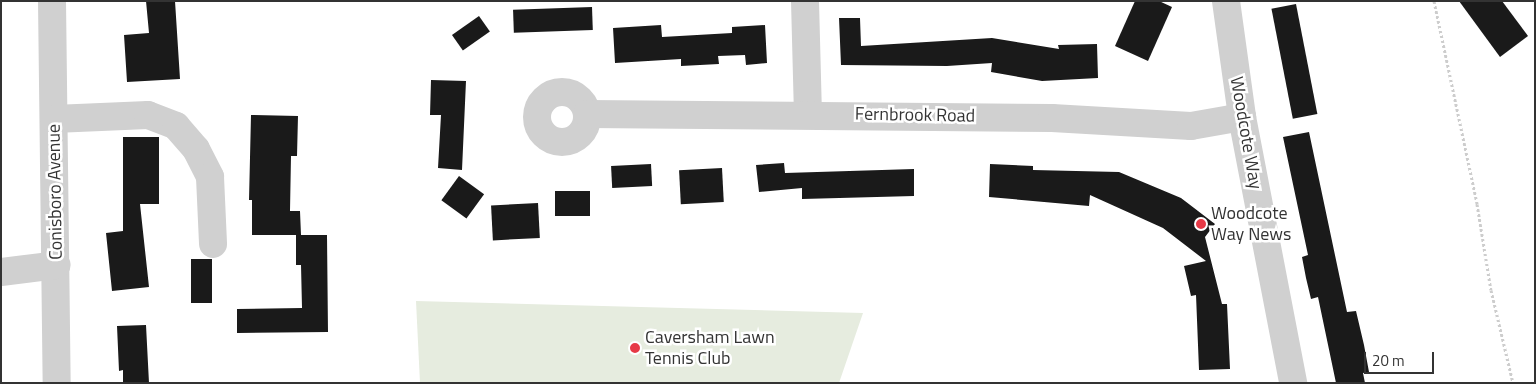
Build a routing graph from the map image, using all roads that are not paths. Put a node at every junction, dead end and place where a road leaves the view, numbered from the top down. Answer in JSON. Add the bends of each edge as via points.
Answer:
{"nodes":[{"id":1,"x":52,"y":1,"type":"edge"},
{"id":2,"x":805,"y":1,"type":"edge"},
{"id":3,"x":1226,"y":1,"type":"edge"},
{"id":4,"x":588,"y":114,"type":"dead end"},
{"id":5,"x":808,"y":114,"type":"junction"},
{"id":6,"x":1242,"y":117,"type":"junction"},
{"id":7,"x":54,"y":119,"type":"junction"},
{"id":8,"x":213,"y":244,"type":"dead end"},
{"id":9,"x":57,"y":265,"type":"junction"},
{"id":10,"x":1,"y":272,"type":"edge"},
{"id":11,"x":57,"y":383,"type":"edge"},
{"id":12,"x":1293,"y":383,"type":"edge"}],
"edges":[{"from":1,"to":7,"type":"street","name":"Conisboro Avenue"},
{"from":2,"to":5,"type":"street"},
{"from":3,"to":6,"type":"street","name":"Woodcote Way"},
{"from":4,"to":5,"type":"street","name":"Fernbrook Road"},
{"from":5,"to":6,"type":"street","name":"Fernbrook Road","via":[[1052,118],[1191,126]]},
{"from":6,"to":12,"type":"street","name":"Woodcote Way"},
{"from":7,"to":8,"type":"street","via":[[148,115],[176,126],[196,149],[210,177]]},
{"from":7,"to":9,"type":"street","name":"Conisboro Avenue"},
{"from":9,"to":10,"type":"street"},
{"from":9,"to":11,"type":"street","name":"Conisboro Avenue"}]}
